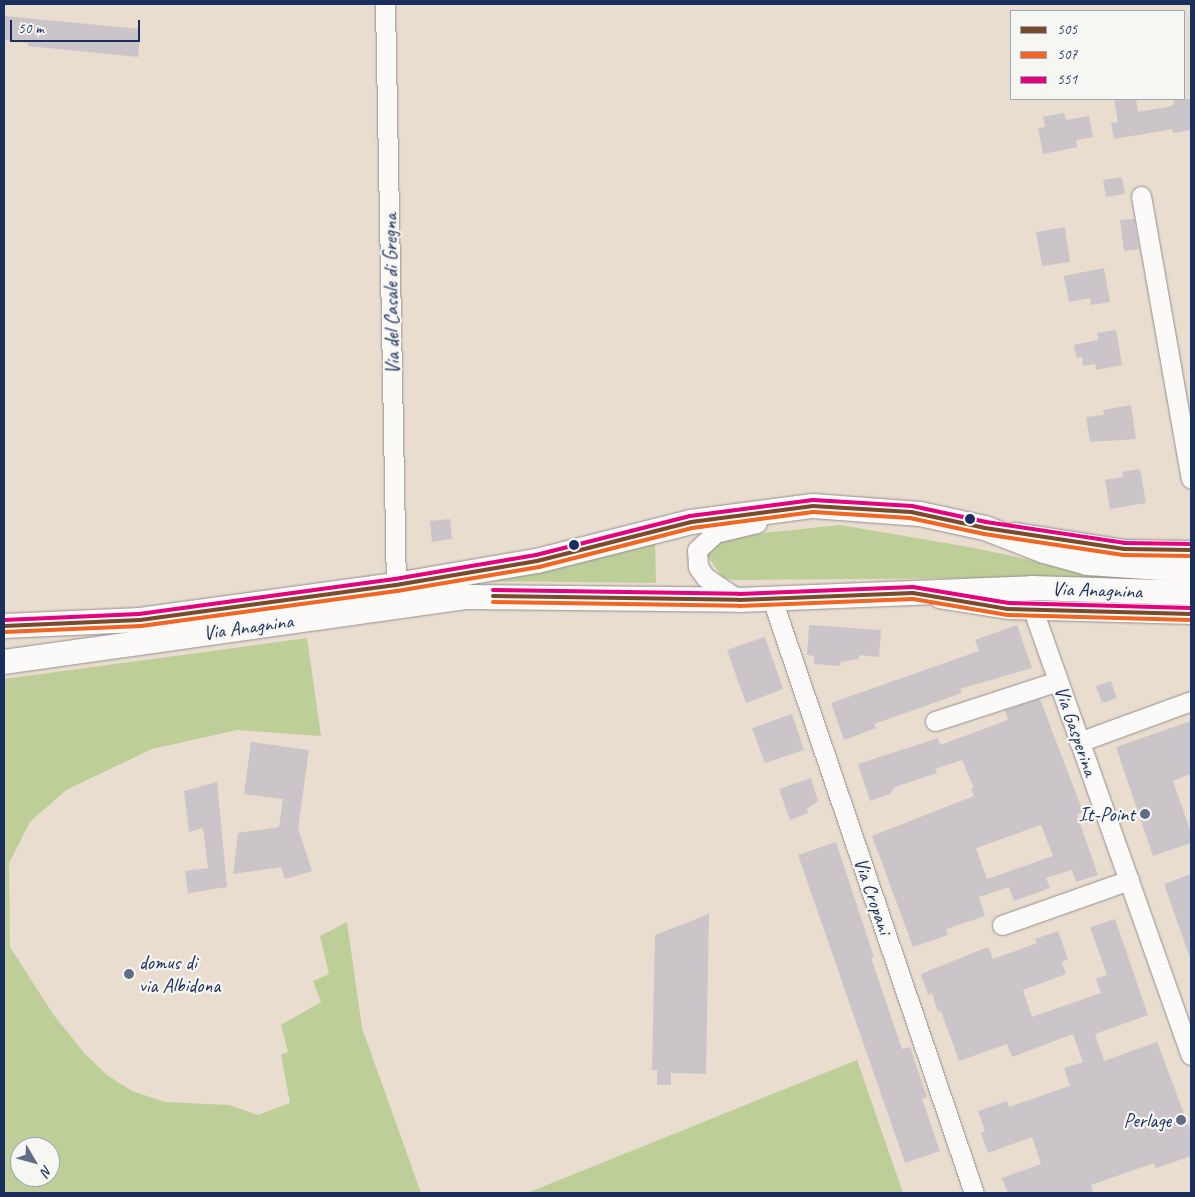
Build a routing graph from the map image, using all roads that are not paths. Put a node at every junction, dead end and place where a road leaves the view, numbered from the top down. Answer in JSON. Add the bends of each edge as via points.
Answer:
{"nodes":[{"id":1,"x":385,"y":4,"type":"edge"},
{"id":2,"x":1141,"y":196,"type":"dead end"},
{"id":3,"x":1191,"y":479,"type":"edge"},
{"id":4,"x":826,"y":506,"type":"junction"},
{"id":5,"x":985,"y":528,"type":"junction"},
{"id":6,"x":1191,"y":550,"type":"edge"},
{"id":7,"x":1191,"y":570,"type":"edge"},
{"id":8,"x":396,"y":585,"type":"junction"},
{"id":9,"x":913,"y":593,"type":"junction"},
{"id":10,"x":1191,"y":593,"type":"edge"},
{"id":11,"x":772,"y":599,"type":"junction"},
{"id":12,"x":739,"y":600,"type":"junction"},
{"id":13,"x":1033,"y":610,"type":"junction"},
{"id":14,"x":1191,"y":614,"type":"edge"},
{"id":15,"x":4,"y":626,"type":"edge"},
{"id":16,"x":4,"y":662,"type":"edge"},
{"id":17,"x":1058,"y":681,"type":"junction"},
{"id":18,"x":1191,"y":701,"type":"edge"},
{"id":19,"x":935,"y":721,"type":"dead end"},
{"id":20,"x":1079,"y":742,"type":"junction"},
{"id":21,"x":1129,"y":880,"type":"junction"},
{"id":22,"x":1002,"y":925,"type":"dead end"},
{"id":23,"x":1191,"y":1055,"type":"edge"},
{"id":24,"x":974,"y":1193,"type":"edge"}],
"edges":[{"from":1,"to":8,"type":"street","name":"Via del Casale di Gregna"},
{"from":2,"to":3,"type":"street"},
{"from":4,"to":5,"type":"main road","name":"Via Anagnina","via":[[911,512]]},
{"from":4,"to":8,"type":"main road","name":"Via Anagnina","via":[[737,514],[691,522],[537,561]]},
{"from":4,"to":12,"type":"street","via":[[714,533],[700,544],[696,555],[701,571],[711,583]]},
{"from":5,"to":6,"type":"street","name":"Via Anagnina","via":[[1124,549]]},
{"from":5,"to":7,"type":"main road","name":"Via Anagnina","via":[[1044,551],[1088,563]]},
{"from":8,"to":15,"type":"main road","name":"Via Anagnina","via":[[140,620]]},
{"from":9,"to":10,"type":"main road","name":"Via Anagnina","via":[[1032,588]]},
{"from":9,"to":11,"type":"main road","name":"Via Anagnina"},
{"from":9,"to":13,"type":"street","name":"Via Anagnina","via":[[968,604]]},
{"from":11,"to":12,"type":"main road","name":"Via Anagnina"},
{"from":11,"to":24,"type":"street","name":"Via Cropani"},
{"from":12,"to":16,"type":"main road","name":"Via Anagnina","via":[[469,597]]},
{"from":13,"to":14,"type":"street","name":"Via Anagnina"},
{"from":13,"to":17,"type":"street","name":"Via Gasperina"},
{"from":17,"to":19,"type":"street"},
{"from":17,"to":20,"type":"street","name":"Via Gasperina"},
{"from":18,"to":20,"type":"street"},
{"from":20,"to":21,"type":"street","name":"Via Gasperina"},
{"from":21,"to":22,"type":"street"},
{"from":21,"to":23,"type":"street","name":"Via Gasperina"}]}
